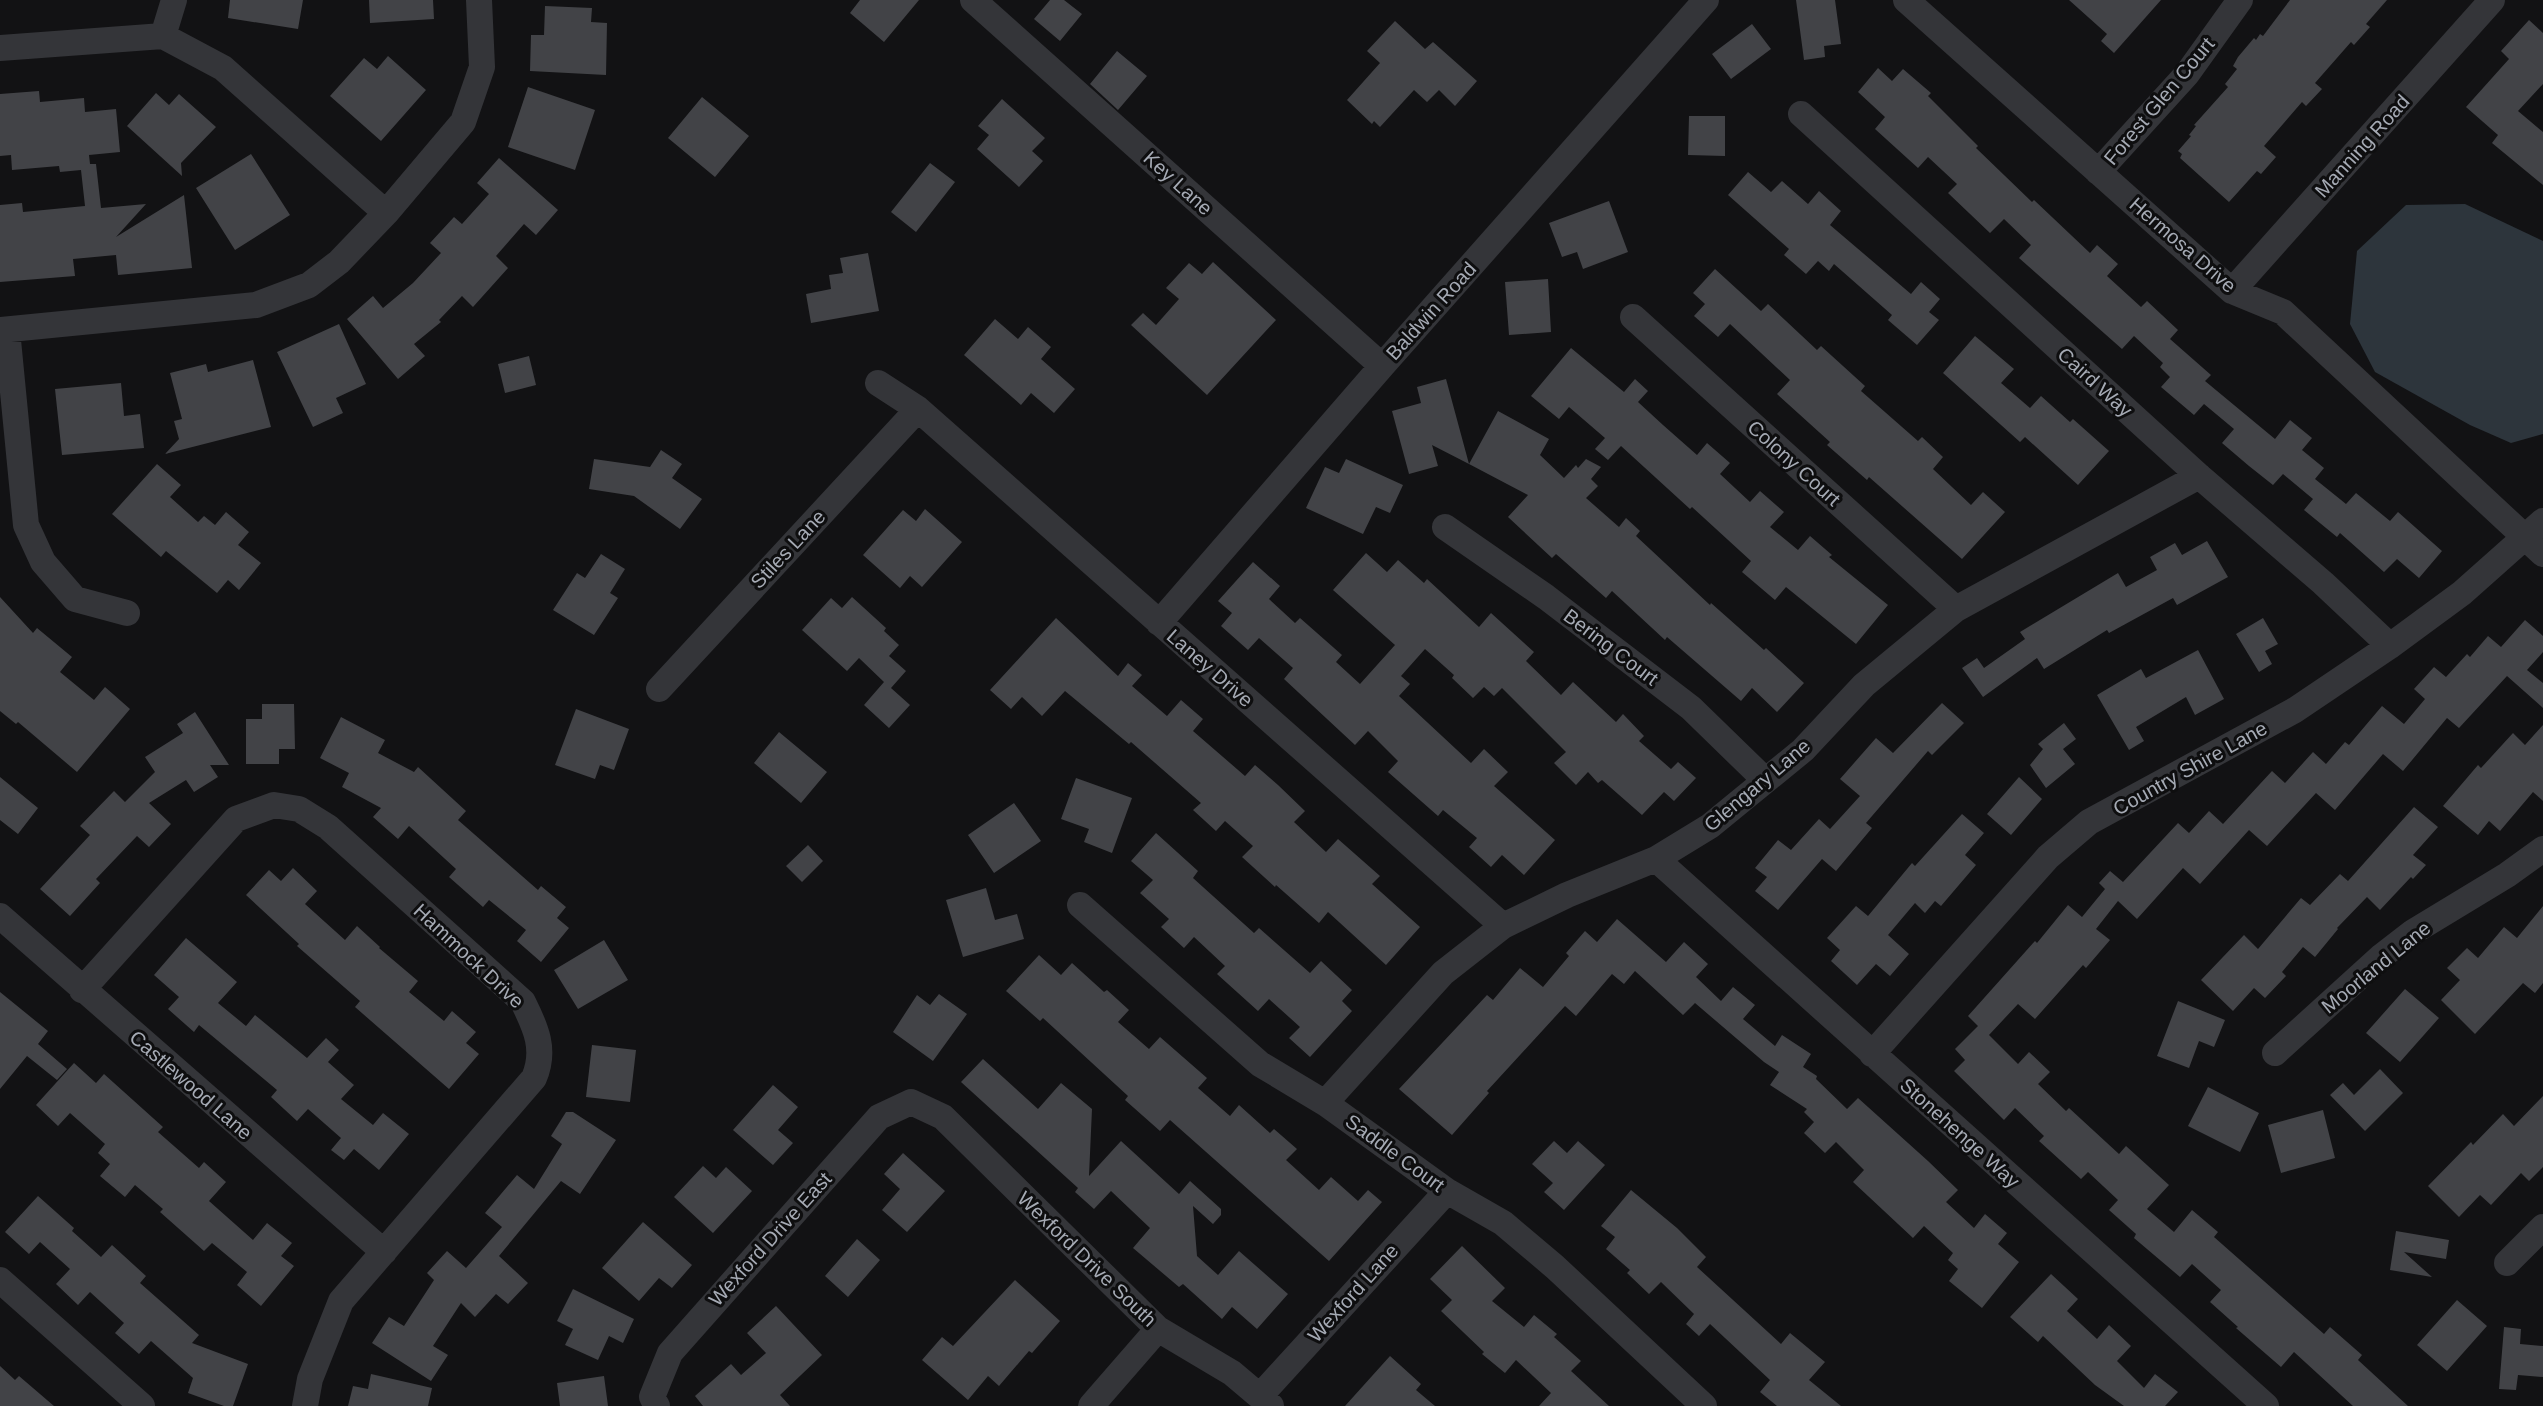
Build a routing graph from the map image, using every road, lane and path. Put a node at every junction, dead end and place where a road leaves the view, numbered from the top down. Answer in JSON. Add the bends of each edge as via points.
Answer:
{"nodes":[{"id":1,"x":174,"y":0,"type":"edge"},
{"id":2,"x":479,"y":0,"type":"edge"},
{"id":3,"x":973,"y":0,"type":"edge"},
{"id":4,"x":1706,"y":0,"type":"edge"},
{"id":5,"x":1906,"y":0,"type":"edge"},
{"id":6,"x":2240,"y":0,"type":"edge"},
{"id":7,"x":2492,"y":0,"type":"edge"},
{"id":8,"x":163,"y":36,"type":"junction"},
{"id":9,"x":0,"y":48,"type":"edge"},
{"id":10,"x":1802,"y":114,"type":"dead end"},
{"id":11,"x":2098,"y":172,"type":"junction"},
{"id":12,"x":386,"y":213,"type":"junction"},
{"id":13,"x":2232,"y":291,"type":"junction"},
{"id":14,"x":1633,"y":316,"type":"dead end"},
{"id":15,"x":3,"y":330,"type":"edge"},
{"id":16,"x":1382,"y":366,"type":"junction"},
{"id":17,"x":878,"y":383,"type":"dead end"},
{"id":18,"x":918,"y":409,"type":"junction"},
{"id":19,"x":2199,"y":476,"type":"junction"},
{"id":20,"x":1445,"y":527,"type":"dead end"},
{"id":21,"x":2534,"y":529,"type":"edge"},
{"id":22,"x":2543,"y":554,"type":"edge"},
{"id":23,"x":1956,"y":609,"type":"junction"},
{"id":24,"x":127,"y":613,"type":"dead end"},
{"id":25,"x":1159,"y":623,"type":"junction"},
{"id":26,"x":2391,"y":646,"type":"junction"},
{"id":27,"x":659,"y":689,"type":"dead end"},
{"id":28,"x":1765,"y":780,"type":"junction"},
{"id":29,"x":2543,"y":849,"type":"edge"},
{"id":30,"x":1656,"y":859,"type":"junction"},
{"id":31,"x":1080,"y":905,"type":"dead end"},
{"id":32,"x":0,"y":916,"type":"edge"},
{"id":33,"x":1503,"y":926,"type":"junction"},
{"id":34,"x":82,"y":990,"type":"junction"},
{"id":35,"x":2275,"y":1053,"type":"dead end"},
{"id":36,"x":1872,"y":1054,"type":"junction"},
{"id":37,"x":911,"y":1102,"type":"joint"},
{"id":38,"x":1325,"y":1103,"type":"junction"},
{"id":39,"x":1447,"y":1191,"type":"junction"},
{"id":40,"x":2543,"y":1227,"type":"edge"},
{"id":41,"x":384,"y":1252,"type":"junction"},
{"id":42,"x":2507,"y":1263,"type":"dead end"},
{"id":43,"x":0,"y":1280,"type":"edge"},
{"id":44,"x":1158,"y":1329,"type":"junction"},
{"id":45,"x":654,"y":1401,"type":"edge"},
{"id":46,"x":1265,"y":1401,"type":"edge"},
{"id":47,"x":142,"y":1406,"type":"edge"},
{"id":48,"x":305,"y":1406,"type":"edge"},
{"id":49,"x":1091,"y":1406,"type":"edge"},
{"id":50,"x":1704,"y":1406,"type":"edge"},
{"id":51,"x":2266,"y":1406,"type":"edge"}],
"edges":[{"from":1,"to":8,"type":"street"},
{"from":2,"to":12,"type":"street","via":[[482,67],[463,122]]},
{"from":3,"to":16,"type":"street","name":"Key Lane"},
{"from":4,"to":16,"type":"street","name":"Baldwin Road"},
{"from":5,"to":11,"type":"street","name":"Hermosa Drive"},
{"from":6,"to":11,"type":"street","name":"Forest Glen Court","via":[[2187,74]]},
{"from":7,"to":13,"type":"street","name":"Manning Road"},
{"from":8,"to":9,"type":"street"},
{"from":8,"to":12,"type":"street","via":[[222,68]]},
{"from":10,"to":19,"type":"street","name":"Caird Way"},
{"from":11,"to":13,"type":"street","name":"Hermosa Drive"},
{"from":12,"to":15,"type":"street","via":[[324,274],[309,285],[267,302]]},
{"from":13,"to":21,"type":"street","name":"Hermosa Drive","via":[[2283,312]]},
{"from":14,"to":23,"type":"street","name":"Colony Court"},
{"from":15,"to":24,"type":"street","via":[[26,525],[43,562],[75,598]]},
{"from":16,"to":25,"type":"street","name":"Baldwin Road"},
{"from":17,"to":18,"type":"street","name":"Laney Drive"},
{"from":18,"to":25,"type":"street","name":"Laney Drive"},
{"from":18,"to":27,"type":"street","name":"Stiles Lane"},
{"from":19,"to":23,"type":"street","name":"Glengary Lane"},
{"from":19,"to":26,"type":"street","name":"Caird Way"},
{"from":20,"to":28,"type":"street","name":"Bering Court","via":[[1546,597],[1691,708]]},
{"from":21,"to":22,"type":"street","name":"Hermosa Drive"},
{"from":21,"to":26,"type":"street","name":"Country Shire Lane","via":[[2462,593]]},
{"from":23,"to":28,"type":"street","name":"Glengary Lane","via":[[1864,685],[1803,750]]},
{"from":25,"to":33,"type":"street","name":"Laney Drive"},
{"from":26,"to":36,"type":"street","name":"Country Shire Lane","via":[[2295,710],[2089,822],[2049,857]]},
{"from":28,"to":30,"type":"street","name":"Glengary Lane","via":[[1710,826]]},
{"from":29,"to":35,"type":"street","name":"Moorland Lane","via":[[2413,932]]},
{"from":30,"to":33,"type":"street","name":"Glengary Lane"},
{"from":30,"to":36,"type":"street","name":"Stonehenge Way"},
{"from":31,"to":38,"type":"street","name":"Saddle Court","via":[[1260,1064]]},
{"from":32,"to":34,"type":"street","name":"Castlewood Lane"},
{"from":33,"to":38,"type":"street","name":"Glengary Lane","via":[[1443,973]]},
{"from":34,"to":41,"type":"street","name":"Castlewood Lane"},
{"from":34,"to":41,"type":"street","name":"Hammock Drive","via":[[236,819],[274,805],[299,809],[328,827],[522,1002],[536,1029],[540,1052],[534,1078]]},
{"from":36,"to":51,"type":"street","name":"Stonehenge Way"},
{"from":37,"to":44,"type":"street","name":"Wexford Drive South","via":[[942,1117]]},
{"from":37,"to":45,"type":"street","name":"Wexford Drive East","via":[[879,1117],[669,1353]]},
{"from":38,"to":39,"type":"street","name":"Saddle Court"},
{"from":39,"to":46,"type":"street","name":"Wexford Lane"},
{"from":39,"to":50,"type":"street","name":"Saddle Court","via":[[1503,1223]]},
{"from":40,"to":42,"type":"street"},
{"from":41,"to":48,"type":"street","name":"Hammock Drive","via":[[341,1301],[310,1379]]},
{"from":43,"to":47,"type":"street"},
{"from":44,"to":46,"type":"street","name":"Wexford Drive South","via":[[1232,1373]]},
{"from":44,"to":49,"type":"street"}]}
